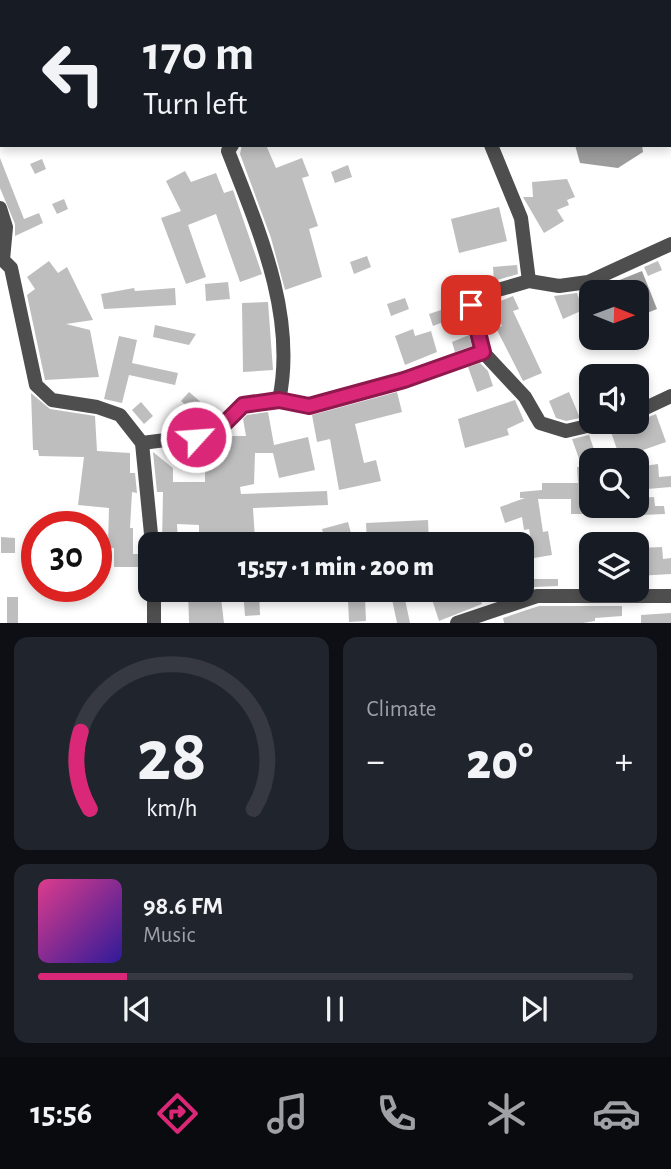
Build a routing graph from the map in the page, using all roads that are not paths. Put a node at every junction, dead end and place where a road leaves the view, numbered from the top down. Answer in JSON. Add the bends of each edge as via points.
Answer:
{"nodes":[{"id":1,"x":231,"y":147,"type":"edge"},
{"id":2,"x":492,"y":147,"type":"edge"},
{"id":3,"x":0,"y":208,"type":"edge"},
{"id":4,"x":671,"y":244,"type":"edge"},
{"id":5,"x":1,"y":261,"type":"edge"},
{"id":6,"x":530,"y":281,"type":"junction"},
{"id":7,"x":483,"y":352,"type":"junction"},
{"id":8,"x":671,"y":396,"type":"edge"},
{"id":9,"x":279,"y":400,"type":"junction"},
{"id":10,"x":649,"y":406,"type":"edge"},
{"id":11,"x":579,"y":428,"type":"edge"},
{"id":12,"x":142,"y":443,"type":"junction"},
{"id":13,"x":151,"y":532,"type":"edge"},
{"id":14,"x":671,"y":596,"type":"edge"},
{"id":15,"x":154,"y":602,"type":"edge"},
{"id":16,"x":154,"y":623,"type":"edge"},
{"id":17,"x":457,"y":623,"type":"edge"}],
"edges":[{"from":1,"to":9,"type":"street","via":[[228,151],[276,293],[285,371]]},
{"from":2,"to":6,"type":"street","via":[[522,218]]},
{"from":3,"to":5,"type":"street","via":[[6,227]]},
{"from":4,"to":6,"type":"street","via":[[588,282],[559,286]]},
{"from":5,"to":12,"type":"street","via":[[11,268],[36,385],[52,400],[120,415]]},
{"from":6,"to":7,"type":"street","via":[[498,290],[471,305]]},
{"from":7,"to":9,"type":"street","via":[[309,406]]},
{"from":7,"to":11,"type":"street","via":[[525,397],[540,423],[566,431]]},
{"from":8,"to":10,"type":"street"},
{"from":9,"to":12,"type":"street","via":[[243,405],[213,435]]},
{"from":12,"to":13,"type":"street"},
{"from":14,"to":17,"type":"street","via":[[537,596]]},
{"from":15,"to":16,"type":"street"}]}
